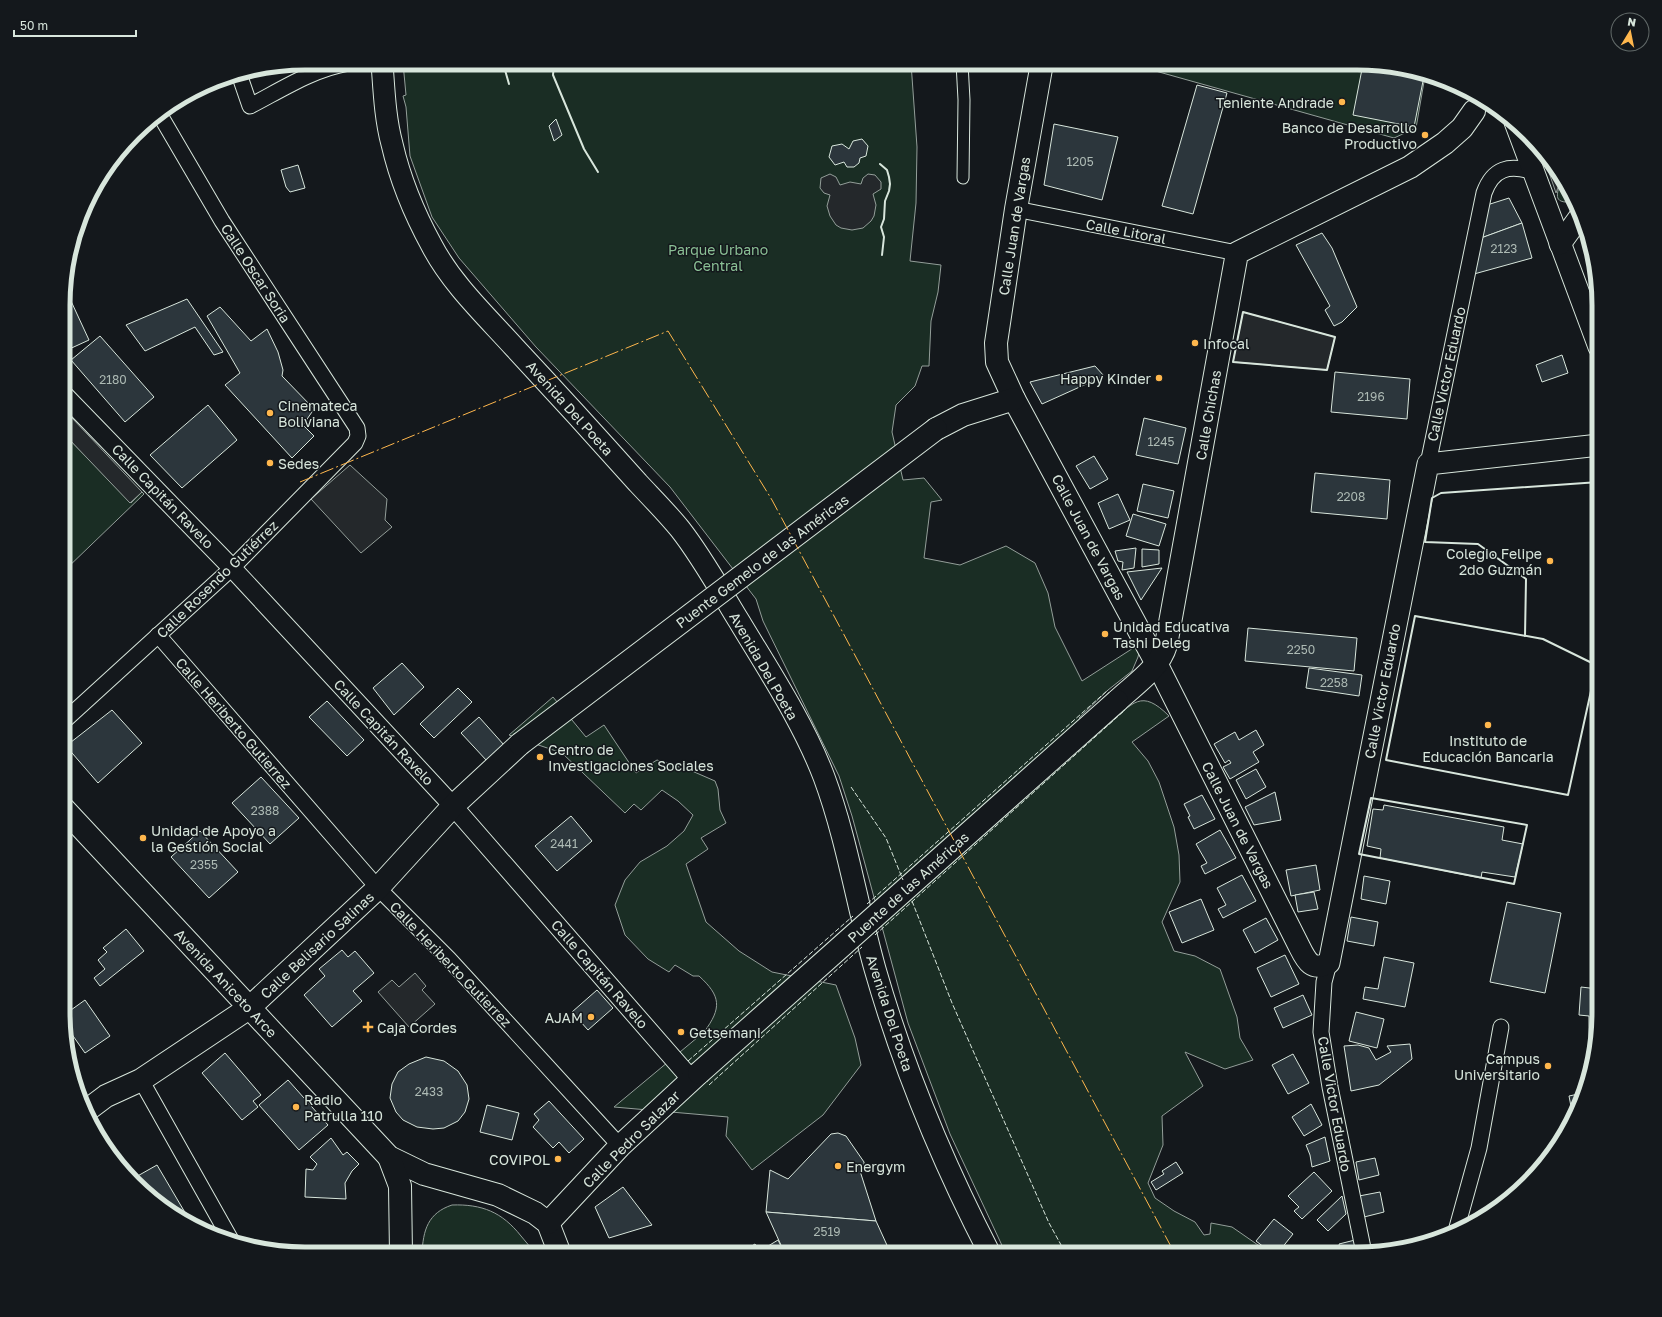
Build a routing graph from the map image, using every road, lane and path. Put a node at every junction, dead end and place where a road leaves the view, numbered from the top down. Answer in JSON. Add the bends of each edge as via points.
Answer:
{"nodes":[{"id":1,"x":325,"y":70,"type":"edge"},
{"id":2,"x":383,"y":70,"type":"edge"},
{"id":3,"x":962,"y":70,"type":"edge"},
{"id":4,"x":1041,"y":70,"type":"edge"},
{"id":5,"x":241,"y":79,"type":"edge"},
{"id":6,"x":1474,"y":110,"type":"dead end"},
{"id":7,"x":162,"y":119,"type":"edge"},
{"id":8,"x":1521,"y":137,"type":"edge"},
{"id":9,"x":1534,"y":172,"type":"junction"},
{"id":10,"x":963,"y":178,"type":"dead end"},
{"id":11,"x":1016,"y":209,"type":"junction"},
{"id":12,"x":1576,"y":221,"type":"edge"},
{"id":13,"x":1560,"y":244,"type":"junction"},
{"id":14,"x":1237,"y":253,"type":"junction"},
{"id":15,"x":1592,"y":329,"type":"edge"},
{"id":16,"x":1014,"y":399,"type":"junction"},
{"id":17,"x":70,"y":401,"type":"edge"},
{"id":18,"x":357,"y":428,"type":"joint"},
{"id":19,"x":1592,"y":446,"type":"edge"},
{"id":20,"x":1428,"y":464,"type":"junction"},
{"id":21,"x":232,"y":568,"type":"junction"},
{"id":22,"x":158,"y":635,"type":"junction"},
{"id":23,"x":1157,"y":664,"type":"junction"},
{"id":24,"x":1117,"y":701,"type":"joint"},
{"id":25,"x":70,"y":716,"type":"edge"},
{"id":26,"x":520,"y":744,"type":"joint"},
{"id":27,"x":453,"y":806,"type":"junction"},
{"id":28,"x":70,"y":815,"type":"edge"},
{"id":29,"x":378,"y":888,"type":"junction"},
{"id":30,"x":1329,"y":963,"type":"junction"},
{"id":31,"x":249,"y":1008,"type":"junction"},
{"id":32,"x":1501,"y":1027,"type":"dead end"},
{"id":33,"x":695,"y":1077,"type":"junction"},
{"id":34,"x":141,"y":1080,"type":"junction"},
{"id":35,"x":111,"y":1105,"type":"dead end"},
{"id":36,"x":91,"y":1108,"type":"edge"},
{"id":37,"x":620,"y":1146,"type":"junction"},
{"id":38,"x":389,"y":1157,"type":"junction"},
{"id":39,"x":548,"y":1223,"type":"junction"},
{"id":40,"x":1458,"y":1224,"type":"edge"},
{"id":41,"x":228,"y":1234,"type":"edge"},
{"id":42,"x":401,"y":1247,"type":"edge"},
{"id":43,"x":557,"y":1247,"type":"edge"},
{"id":44,"x":986,"y":1247,"type":"edge"},
{"id":45,"x":1363,"y":1247,"type":"edge"}],
"edges":[{"from":1,"to":5,"type":"street","via":[[250,106]]},
{"from":2,"to":44,"type":"main road","name":"Avenida Del Poeta","via":[[392,145],[417,215],[433,249],[474,304],[680,528],[756,649],[808,741],[837,816],[874,966],[911,1078],[960,1195]]},
{"from":3,"to":10,"type":"street"},
{"from":4,"to":11,"type":"main road","name":"Calle Juan de Vargas"},
{"from":6,"to":14,"type":"main road","via":[[1462,128],[1410,167]]},
{"from":7,"to":18,"type":"street","name":"Calle Oscar Soria","via":[[222,221]]},
{"from":8,"to":9,"type":"main road"},
{"from":9,"to":13,"type":"main road"},
{"from":9,"to":20,"type":"street","name":"Calle Victor Eduardo","via":[[1523,168],[1510,168],[1497,172],[1488,182],[1484,193]]},
{"from":11,"to":14,"type":"street","name":"Calle Litoral"},
{"from":11,"to":16,"type":"main road","name":"Calle Juan de Vargas","via":[[996,343],[997,362]]},
{"from":12,"to":13,"type":"main road"},
{"from":13,"to":15,"type":"main road"},
{"from":14,"to":23,"type":"main road","name":"Calle Chichas","via":[[1166,645],[1164,654]]},
{"from":16,"to":23,"type":"main road","name":"Calle Juan de Vargas"},
{"from":16,"to":26,"type":"main road","name":"Puente Gemelo de las Américas","bridge":true,"via":[[963,415],[936,429]]},
{"from":17,"to":21,"type":"street","name":"Calle Capitán Ravelo"},
{"from":18,"to":21,"type":"street","name":"Calle Rosendo Gutiérrez","via":[[358,436],[355,443]]},
{"from":19,"to":20,"type":"main road"},
{"from":20,"to":30,"type":"main road","name":"Calle Victor Eduardo"},
{"from":21,"to":22,"type":"street","name":"Calle Rosendo Gutiérrez"},
{"from":21,"to":27,"type":"street","name":"Calle Capitán Ravelo"},
{"from":22,"to":25,"type":"street","name":"Calle Rosendo Gutiérrez"},
{"from":22,"to":29,"type":"street","name":"Calle Heriberto Gutierrez"},
{"from":23,"to":24,"type":"main road","name":"Calle Chichas"},
{"from":23,"to":30,"type":"main road","name":"Calle Juan de Vargas","via":[[1307,960],[1317,966]]},
{"from":24,"to":33,"type":"main road","name":"Puente de las Américas","bridge":true},
{"from":26,"to":27,"type":"main road","name":"Calle Belisario Salinas"},
{"from":27,"to":29,"type":"main road","name":"Calle Belisario Salinas"},
{"from":27,"to":33,"type":"street","name":"Calle Capitán Ravelo"},
{"from":28,"to":31,"type":"main road","name":"Avenida Aniceto Arce"},
{"from":29,"to":31,"type":"main road","name":"Calle Belisario Salinas"},
{"from":29,"to":37,"type":"street","name":"Calle Heriberto Gutierrez","via":[[449,958]]},
{"from":30,"to":45,"type":"street","name":"Calle Victor Eduardo","via":[[1324,982],[1321,1032]]},
{"from":31,"to":34,"type":"main road","name":"Calle Belisario Salinas"},
{"from":31,"to":38,"type":"main road","name":"Avenida Aniceto Arce"},
{"from":32,"to":40,"type":"street","via":[[1479,1148]]},
{"from":33,"to":37,"type":"main road","name":"Calle Pedro Salazar"},
{"from":34,"to":35,"type":"main road"},
{"from":34,"to":36,"type":"main road","name":"Calle Belisario Salinas","via":[[106,1096]]},
{"from":34,"to":41,"type":"street"},
{"from":37,"to":39,"type":"main road","name":"Calle Pedro Salazar"},
{"from":38,"to":39,"type":"main road","name":"Avenida Aniceto Arce","via":[[424,1174],[498,1195],[535,1213]]},
{"from":38,"to":42,"type":"main road","name":"Avenida Aniceto Arce","via":[[400,1186]]},
{"from":39,"to":43,"type":"main road"}]}
